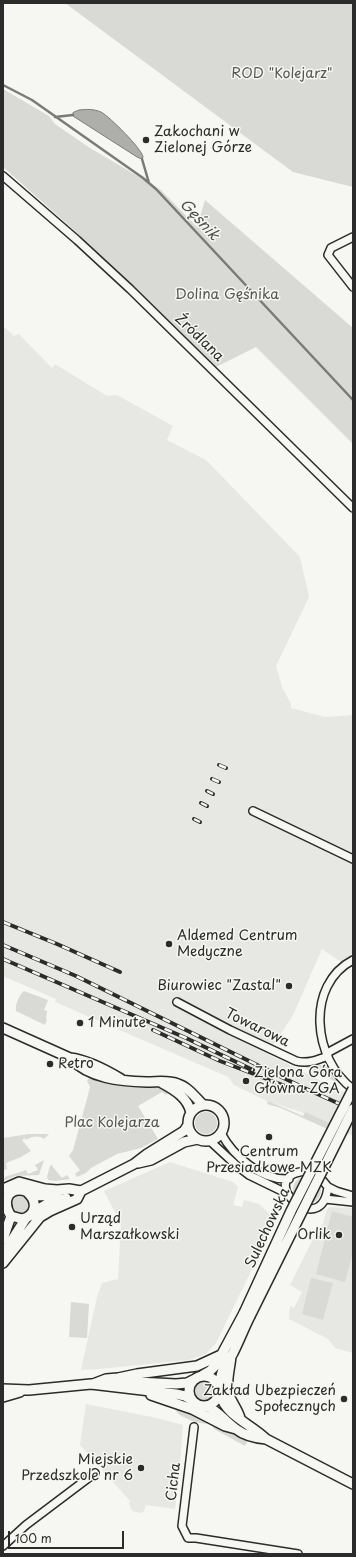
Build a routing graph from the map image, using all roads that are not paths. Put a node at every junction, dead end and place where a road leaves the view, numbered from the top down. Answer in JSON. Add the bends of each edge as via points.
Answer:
{"nodes":[{"id":1,"x":3,"y":176,"type":"edge"},
{"id":2,"x":353,"y":237,"type":"edge"},
{"id":3,"x":353,"y":287,"type":"edge"},
{"id":4,"x":353,"y":508,"type":"edge"},
{"id":5,"x":253,"y":810,"type":"dead end"},
{"id":6,"x":353,"y":859,"type":"edge"},
{"id":7,"x":353,"y":960,"type":"edge"},
{"id":8,"x":177,"y":1002,"type":"dead end"},
{"id":9,"x":3,"y":1028,"type":"edge"},
{"id":10,"x":353,"y":1039,"type":"edge"},
{"id":11,"x":327,"y":1054,"type":"junction"},
{"id":12,"x":159,"y":1082,"type":"junction"},
{"id":13,"x":353,"y":1089,"type":"edge"},
{"id":14,"x":203,"y":1105,"type":"junction"},
{"id":15,"x":353,"y":1109,"type":"edge"},
{"id":16,"x":191,"y":1113,"type":"junction"},
{"id":17,"x":188,"y":1125,"type":"junction"},
{"id":18,"x":221,"y":1133,"type":"junction"},
{"id":19,"x":198,"y":1139,"type":"junction"},
{"id":20,"x":210,"y":1141,"type":"junction"},
{"id":21,"x":134,"y":1164,"type":"junction"},
{"id":22,"x":289,"y":1179,"type":"junction"},
{"id":23,"x":328,"y":1187,"type":"junction"},
{"id":24,"x":3,"y":1189,"type":"edge"},
{"id":25,"x":79,"y":1192,"type":"junction"},
{"id":26,"x":28,"y":1193,"type":"junction"},
{"id":27,"x":286,"y":1193,"type":"junction"},
{"id":28,"x":353,"y":1196,"type":"edge"},
{"id":29,"x":325,"y":1200,"type":"junction"},
{"id":30,"x":5,"y":1201,"type":"edge"},
{"id":31,"x":353,"y":1202,"type":"edge"},
{"id":32,"x":7,"y":1215,"type":"edge"},
{"id":33,"x":29,"y":1215,"type":"junction"},
{"id":34,"x":3,"y":1239,"type":"edge"},
{"id":35,"x":3,"y":1254,"type":"edge"},
{"id":36,"x":3,"y":1263,"type":"edge"},
{"id":37,"x":247,"y":1314,"type":"junction"},
{"id":38,"x":227,"y":1355,"type":"junction"},
{"id":39,"x":199,"y":1377,"type":"junction"},
{"id":40,"x":118,"y":1378,"type":"junction"},
{"id":41,"x":91,"y":1384,"type":"junction"},
{"id":42,"x":3,"y":1389,"type":"edge"},
{"id":43,"x":29,"y":1390,"type":"junction"},
{"id":44,"x":143,"y":1391,"type":"junction"},
{"id":45,"x":220,"y":1391,"type":"junction"},
{"id":46,"x":3,"y":1397,"type":"edge"},
{"id":47,"x":192,"y":1400,"type":"junction"},
{"id":48,"x":206,"y":1406,"type":"junction"},
{"id":49,"x":241,"y":1420,"type":"junction"},
{"id":50,"x":194,"y":1427,"type":"dead end"},
{"id":51,"x":236,"y":1429,"type":"junction"},
{"id":52,"x":266,"y":1439,"type":"junction"},
{"id":53,"x":95,"y":1472,"type":"dead end"},
{"id":54,"x":352,"y":1484,"type":"edge"},
{"id":55,"x":3,"y":1546,"type":"edge"},
{"id":56,"x":298,"y":1554,"type":"edge"}],
"edges":[{"from":1,"to":4,"type":"street","name":"Źródlana","via":[[130,289]]},
{"from":2,"to":3,"type":"street","via":[[331,248],[328,255]]},
{"from":5,"to":6,"type":"street"},
{"from":7,"to":11,"type":"street","via":[[344,964],[337,972],[323,997],[320,1023],[322,1041]]},
{"from":8,"to":11,"type":"street","name":"Towarowa","via":[[296,1061],[310,1062]]},
{"from":9,"to":12,"type":"street","via":[[70,1058],[76,1065],[110,1080]]},
{"from":10,"to":11,"type":"street","name":"Towarowa"},
{"from":11,"to":13,"type":"street","via":[[338,1073]]},
{"from":12,"to":14,"type":"street","via":[[170,1081],[179,1084]]},
{"from":12,"to":16,"type":"street","via":[[180,1094],[187,1102]]},
{"from":13,"to":37,"type":"street","name":"Sulechowska","bridge":true,"via":[[291,1211]]},
{"from":14,"to":16,"type":"street"},
{"from":14,"to":18,"type":"street","via":[[212,1106],[222,1114],[224,1123]]},
{"from":15,"to":37,"type":"street","name":"Sulechowska","bridge":true},
{"from":16,"to":17,"type":"street"},
{"from":17,"to":19,"type":"street","via":[[191,1133]]},
{"from":17,"to":21,"type":"street","via":[[184,1131]]},
{"from":18,"to":20,"type":"street"},
{"from":18,"to":22,"type":"street","via":[[232,1150],[250,1165],[270,1177]]},
{"from":19,"to":20,"type":"street"},
{"from":19,"to":21,"type":"street","via":[[184,1142],[151,1160]]},
{"from":20,"to":27,"type":"street","via":[[244,1172]]},
{"from":21,"to":25,"type":"street"},
{"from":22,"to":23,"type":"street","via":[[296,1173],[308,1171],[318,1176]]},
{"from":22,"to":27,"type":"street"},
{"from":23,"to":28,"type":"street"},
{"from":23,"to":29,"type":"street"},
{"from":24,"to":25,"type":"street","via":[[19,1182],[52,1190],[69,1189]]},
{"from":25,"to":26,"type":"street","via":[[46,1196]]},
{"from":25,"to":33,"type":"street"},
{"from":25,"to":36,"type":"street","via":[[77,1199],[40,1217]]},
{"from":26,"to":30,"type":"street","via":[[15,1191]]},
{"from":26,"to":33,"type":"street","via":[[34,1200]]},
{"from":27,"to":29,"type":"street","via":[[305,1208],[312,1208]]},
{"from":29,"to":31,"type":"street"},
{"from":30,"to":32,"type":"street"},
{"from":32,"to":33,"type":"street","via":[[18,1219]]},
{"from":32,"to":34,"type":"street"},
{"from":33,"to":35,"type":"street"},
{"from":37,"to":38,"type":"street","name":"Sulechowska"},
{"from":38,"to":39,"type":"street","name":"Sulechowska","via":[[210,1371]]},
{"from":38,"to":40,"type":"street","via":[[197,1366]]},
{"from":38,"to":45,"type":"street","name":"Sulechowska","via":[[220,1378]]},
{"from":38,"to":49,"type":"street","via":[[227,1388]]},
{"from":39,"to":40,"type":"street","via":[[187,1383],[176,1384],[137,1382]]},
{"from":39,"to":45,"type":"street","via":[[214,1378]]},
{"from":39,"to":47,"type":"street","via":[[189,1389]]},
{"from":40,"to":41,"type":"street"},
{"from":41,"to":43,"type":"street"},
{"from":41,"to":44,"type":"street"},
{"from":42,"to":43,"type":"street"},
{"from":43,"to":46,"type":"street"},
{"from":44,"to":47,"type":"street","via":[[185,1396]]},
{"from":44,"to":51,"type":"street"},
{"from":45,"to":48,"type":"street","via":[[215,1402]]},
{"from":45,"to":49,"type":"street","via":[[226,1408]]},
{"from":47,"to":48,"type":"street","via":[[196,1404]]},
{"from":48,"to":51,"type":"street"},
{"from":49,"to":52,"type":"street"},
{"from":50,"to":56,"type":"street","name":"Cicha","via":[[182,1526],[188,1538]]},
{"from":51,"to":52,"type":"street","via":[[253,1438]]},
{"from":52,"to":54,"type":"street"},
{"from":53,"to":55,"type":"street"}]}
